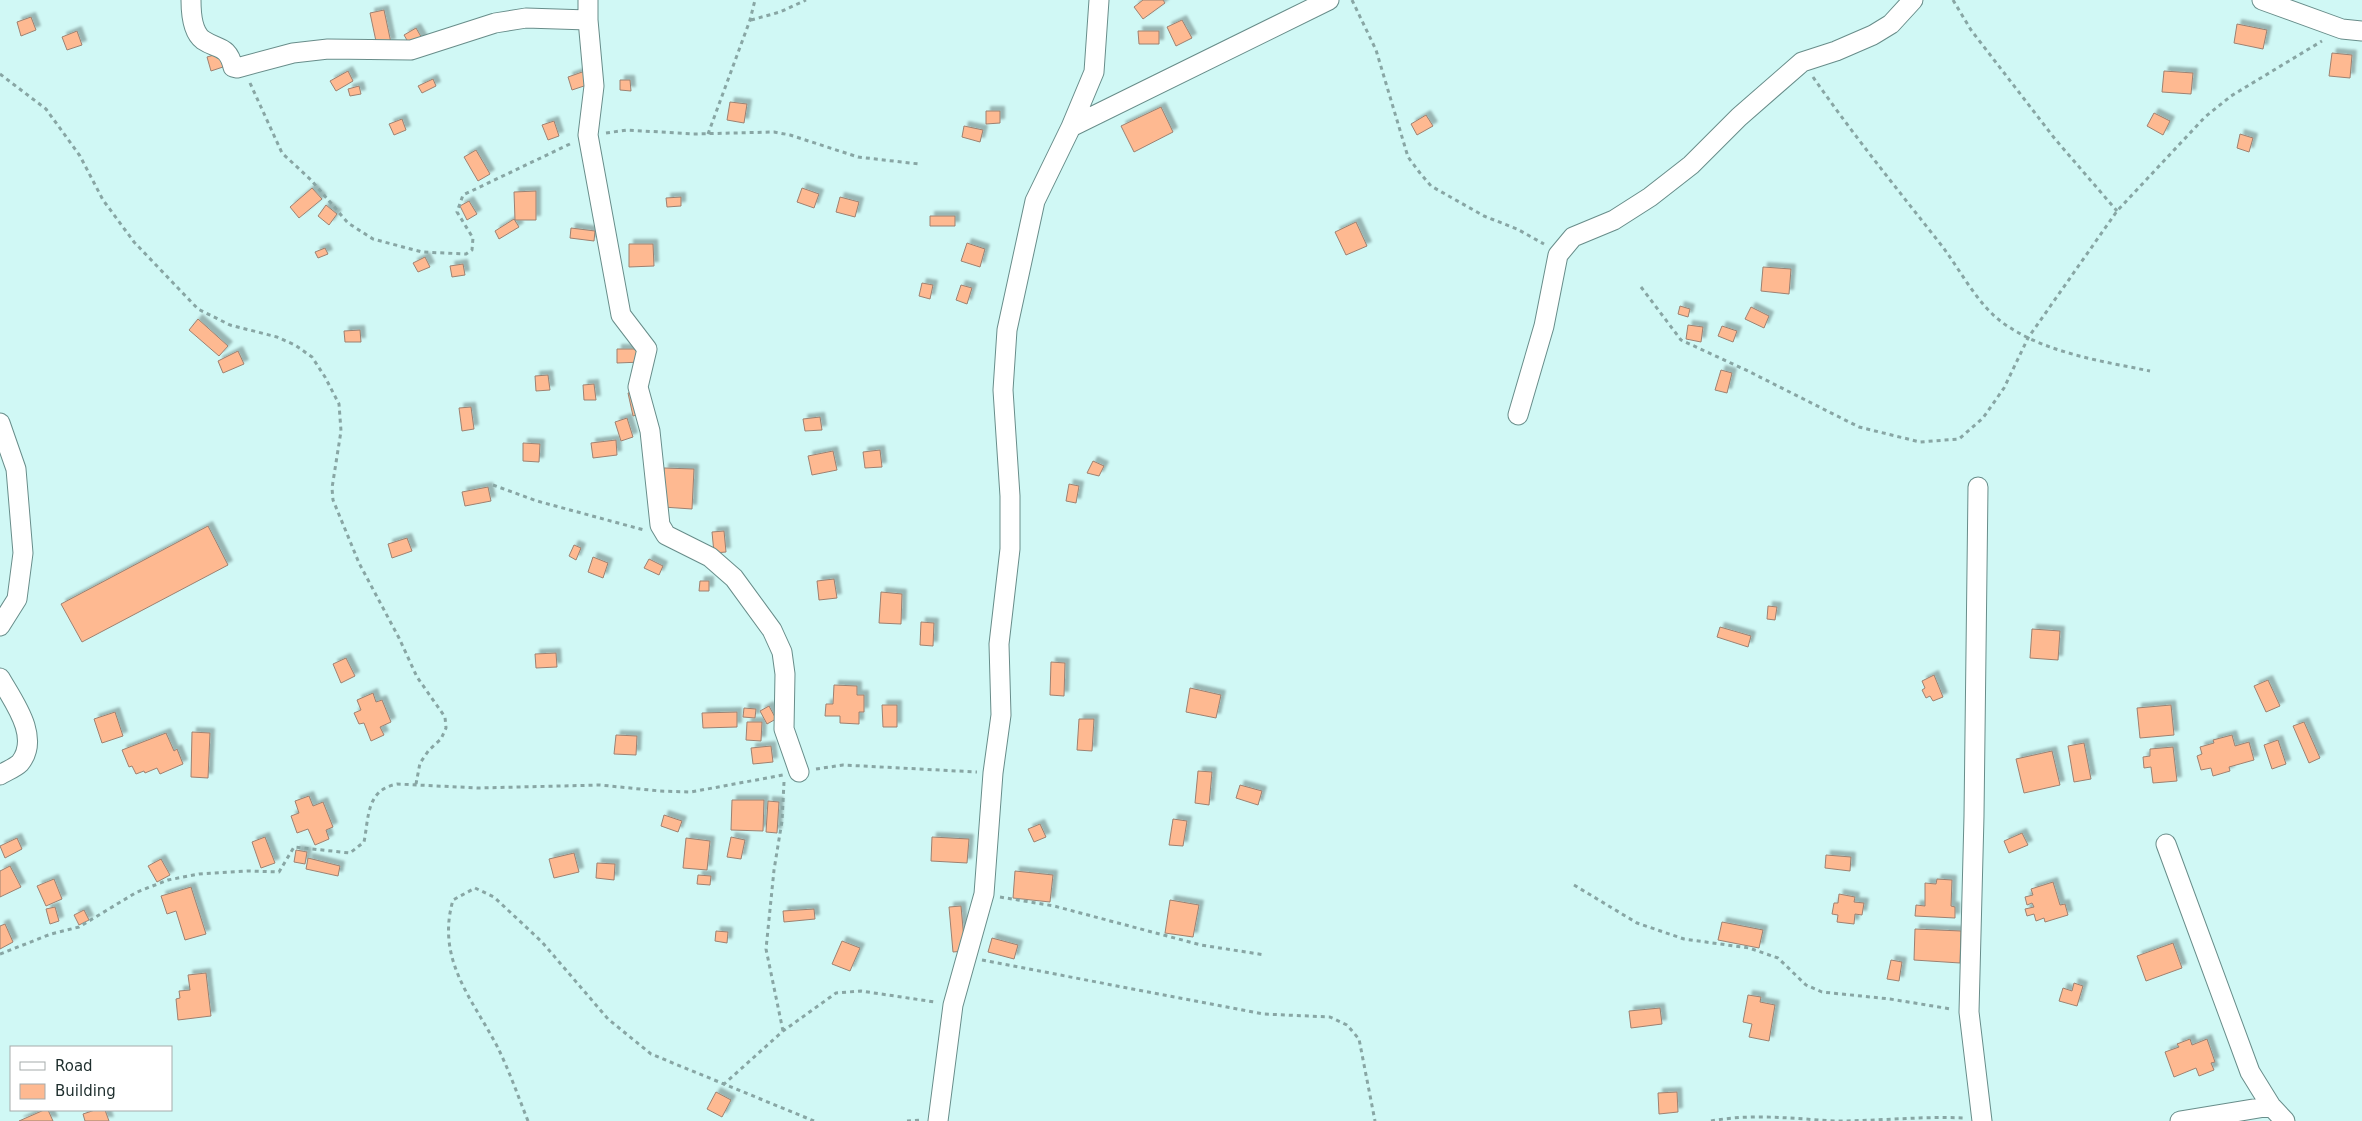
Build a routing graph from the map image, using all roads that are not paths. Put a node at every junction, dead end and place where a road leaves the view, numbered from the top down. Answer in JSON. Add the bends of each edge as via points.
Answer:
{"nodes":[{"id":1,"x":192,"y":0,"type":"edge"},
{"id":2,"x":588,"y":0,"type":"edge"},
{"id":3,"x":1100,"y":0,"type":"edge"},
{"id":4,"x":1330,"y":0,"type":"edge"},
{"id":5,"x":1914,"y":0,"type":"edge"},
{"id":6,"x":2262,"y":0,"type":"edge"},
{"id":7,"x":588,"y":20,"type":"junction"},
{"id":8,"x":2362,"y":31,"type":"edge"},
{"id":9,"x":1071,"y":127,"type":"junction"},
{"id":10,"x":1518,"y":415,"type":"dead end"},
{"id":11,"x":0,"y":423,"type":"edge"},
{"id":12,"x":1978,"y":487,"type":"dead end"},
{"id":13,"x":0,"y":626,"type":"edge"},
{"id":14,"x":0,"y":678,"type":"edge"},
{"id":15,"x":799,"y":772,"type":"road end"},
{"id":16,"x":0,"y":775,"type":"edge"},
{"id":17,"x":2166,"y":844,"type":"dead end"},
{"id":18,"x":2271,"y":1106,"type":"junction"},
{"id":19,"x":1983,"y":1120,"type":"edge"},
{"id":20,"x":938,"y":1121,"type":"edge"},
{"id":21,"x":2180,"y":1121,"type":"edge"},
{"id":22,"x":2285,"y":1121,"type":"edge"}],
"edges":[{"from":1,"to":7,"type":"street","via":[[192,19],[202,40],[224,50],[233,67],[241,68],[294,53],[328,49],[412,50],[494,23],[526,18]]},
{"from":2,"to":7,"type":"street"},
{"from":3,"to":9,"type":"street","via":[[1094,72]]},
{"from":4,"to":9,"type":"street"},
{"from":5,"to":10,"type":"street","via":[[1891,24],[1873,35],[1802,62],[1739,117],[1691,165],[1650,197],[1614,220],[1572,237],[1558,255],[1544,326]]},
{"from":6,"to":8,"type":"street","via":[[2342,29]]},
{"from":7,"to":15,"type":"street","via":[[594,86],[588,135],[621,315],[647,350],[638,387],[650,431],[660,525],[666,535],[710,557],[734,578],[772,630],[782,652],[785,674],[784,728]]},
{"from":9,"to":20,"type":"street","via":[[1035,201],[1006,330],[1003,390],[1010,549],[999,644],[1001,715],[984,894],[953,1005]]},
{"from":11,"to":13,"type":"street","via":[[16,468],[23,553],[17,599]]},
{"from":12,"to":19,"type":"street","via":[[1969,1012]]},
{"from":14,"to":16,"type":"street","via":[[25,724],[28,742],[19,765]]},
{"from":17,"to":18,"type":"street","via":[[2239,1046],[2250,1072]]},
{"from":18,"to":21,"type":"street"},
{"from":18,"to":22,"type":"street"}]}
